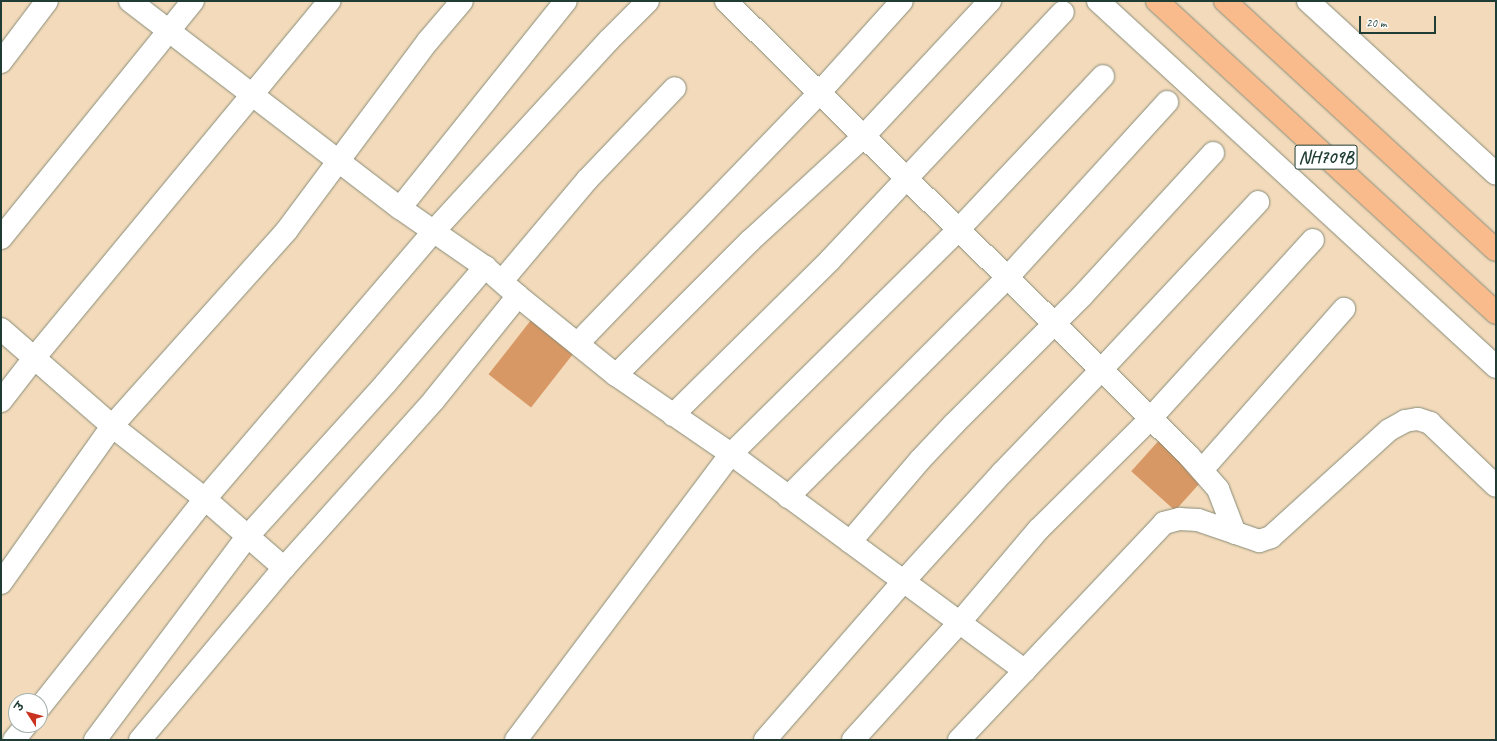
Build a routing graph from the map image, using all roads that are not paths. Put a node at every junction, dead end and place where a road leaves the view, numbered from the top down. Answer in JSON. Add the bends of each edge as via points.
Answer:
{"nodes":[{"id":1,"x":47,"y":1,"type":"edge"},
{"id":2,"x":130,"y":1,"type":"edge"},
{"id":3,"x":193,"y":1,"type":"edge"},
{"id":4,"x":329,"y":1,"type":"edge"},
{"id":5,"x":462,"y":1,"type":"edge"},
{"id":6,"x":566,"y":1,"type":"edge"},
{"id":7,"x":648,"y":1,"type":"edge"},
{"id":8,"x":902,"y":1,"type":"edge"},
{"id":9,"x":990,"y":1,"type":"edge"},
{"id":10,"x":1098,"y":1,"type":"edge"},
{"id":11,"x":1157,"y":1,"type":"edge"},
{"id":12,"x":1225,"y":1,"type":"edge"},
{"id":13,"x":1308,"y":1,"type":"edge"},
{"id":14,"x":730,"y":2,"type":"edge"},
{"id":15,"x":1063,"y":12,"type":"dead end"},
{"id":16,"x":169,"y":30,"type":"junction"},
{"id":17,"x":1,"y":62,"type":"edge"},
{"id":18,"x":1103,"y":76,"type":"dead end"},
{"id":19,"x":675,"y":88,"type":"dead end"},
{"id":20,"x":820,"y":92,"type":"junction"},
{"id":21,"x":252,"y":95,"type":"junction"},
{"id":22,"x":1167,"y":102,"type":"dead end"},
{"id":23,"x":864,"y":136,"type":"junction"},
{"id":24,"x":1213,"y":153,"type":"dead end"},
{"id":25,"x":338,"y":160,"type":"junction"},
{"id":26,"x":1496,"y":174,"type":"edge"},
{"id":27,"x":907,"y":179,"type":"junction"},
{"id":28,"x":1258,"y":202,"type":"dead end"},
{"id":29,"x":400,"y":208,"type":"junction"},
{"id":30,"x":958,"y":229,"type":"junction"},
{"id":31,"x":434,"y":231,"type":"junction"},
{"id":32,"x":1,"y":238,"type":"edge"},
{"id":33,"x":1313,"y":240,"type":"dead end"},
{"id":34,"x":1496,"y":250,"type":"edge"},
{"id":35,"x":485,"y":267,"type":"junction"},
{"id":36,"x":1007,"y":278,"type":"junction"},
{"id":37,"x":502,"y":281,"type":"junction"},
{"id":38,"x":518,"y":296,"type":"junction"},
{"id":39,"x":1344,"y":309,"type":"dead end"},
{"id":40,"x":1496,"y":312,"type":"edge"},
{"id":41,"x":1054,"y":324,"type":"junction"},
{"id":42,"x":1,"y":329,"type":"edge"},
{"id":43,"x":578,"y":343,"type":"junction"},
{"id":44,"x":35,"y":357,"type":"junction"},
{"id":45,"x":1496,"y":367,"type":"edge"},
{"id":46,"x":1101,"y":370,"type":"junction"},
{"id":47,"x":616,"y":375,"type":"junction"},
{"id":48,"x":1,"y":401,"type":"edge"},
{"id":49,"x":673,"y":415,"type":"junction"},
{"id":50,"x":1150,"y":419,"type":"junction"},
{"id":51,"x":112,"y":426,"type":"junction"},
{"id":52,"x":731,"y":454,"type":"junction"},
{"id":53,"x":1202,"y":470,"type":"junction"},
{"id":54,"x":1496,"y":486,"type":"edge"},
{"id":55,"x":788,"y":497,"type":"junction"},
{"id":56,"x":205,"y":499,"type":"junction"},
{"id":57,"x":1235,"y":533,"type":"junction"},
{"id":58,"x":248,"y":537,"type":"junction"},
{"id":59,"x":850,"y":542,"type":"junction"},
{"id":60,"x":284,"y":568,"type":"junction"},
{"id":61,"x":903,"y":582,"type":"junction"},
{"id":62,"x":1,"y":583,"type":"edge"},
{"id":63,"x":960,"y":622,"type":"junction"},
{"id":64,"x":1025,"y":671,"type":"junction"},
{"id":65,"x":48,"y":697,"type":"edge"},
{"id":66,"x":95,"y":740,"type":"edge"},
{"id":67,"x":140,"y":740,"type":"edge"},
{"id":68,"x":516,"y":740,"type":"edge"},
{"id":69,"x":765,"y":740,"type":"edge"},
{"id":70,"x":853,"y":740,"type":"edge"},
{"id":71,"x":959,"y":740,"type":"edge"}],
"edges":[{"from":1,"to":17,"type":"street"},
{"from":2,"to":16,"type":"street"},
{"from":3,"to":16,"type":"street"},
{"from":4,"to":21,"type":"street"},
{"from":5,"to":25,"type":"street","via":[[428,41]]},
{"from":6,"to":29,"type":"street"},
{"from":7,"to":31,"type":"street"},
{"from":8,"to":20,"type":"street"},
{"from":9,"to":23,"type":"street"},
{"from":10,"to":45,"type":"street"},
{"from":11,"to":40,"type":"highway","number":"NH709B"},
{"from":12,"to":34,"type":"highway","number":"NH709B"},
{"from":13,"to":26,"type":"street"},
{"from":14,"to":20,"type":"street"},
{"from":15,"to":27,"type":"street"},
{"from":16,"to":21,"type":"street"},
{"from":16,"to":32,"type":"street"},
{"from":18,"to":30,"type":"street"},
{"from":19,"to":37,"type":"street","via":[[587,180]]},
{"from":20,"to":23,"type":"street"},
{"from":20,"to":43,"type":"street"},
{"from":21,"to":25,"type":"street"},
{"from":21,"to":44,"type":"street"},
{"from":22,"to":36,"type":"street"},
{"from":23,"to":27,"type":"street"},
{"from":23,"to":47,"type":"street","via":[[750,241]]},
{"from":24,"to":41,"type":"street"},
{"from":25,"to":29,"type":"street"},
{"from":25,"to":51,"type":"street","via":[[287,230]]},
{"from":27,"to":30,"type":"street"},
{"from":27,"to":49,"type":"street","via":[[830,260]]},
{"from":28,"to":46,"type":"street"},
{"from":29,"to":31,"type":"street"},
{"from":30,"to":36,"type":"street"},
{"from":30,"to":52,"type":"street"},
{"from":31,"to":35,"type":"street"},
{"from":31,"to":56,"type":"street"},
{"from":33,"to":50,"type":"street"},
{"from":35,"to":37,"type":"street"},
{"from":35,"to":58,"type":"street","via":[[386,383]]},
{"from":36,"to":41,"type":"street"},
{"from":36,"to":55,"type":"street"},
{"from":37,"to":38,"type":"street"},
{"from":38,"to":43,"type":"street"},
{"from":38,"to":60,"type":"street","via":[[434,400]]},
{"from":39,"to":53,"type":"street"},
{"from":41,"to":46,"type":"street"},
{"from":41,"to":59,"type":"street","via":[[934,444]]},
{"from":42,"to":44,"type":"street"},
{"from":43,"to":47,"type":"street"},
{"from":44,"to":48,"type":"street"},
{"from":44,"to":51,"type":"street"},
{"from":46,"to":50,"type":"street"},
{"from":46,"to":61,"type":"street","via":[[1002,473]]},
{"from":47,"to":49,"type":"street"},
{"from":49,"to":52,"type":"street"},
{"from":50,"to":53,"type":"street"},
{"from":50,"to":63,"type":"street","via":[[1039,529]]},
{"from":51,"to":56,"type":"street"},
{"from":51,"to":62,"type":"street"},
{"from":52,"to":55,"type":"street"},
{"from":52,"to":68,"type":"street"},
{"from":53,"to":57,"type":"street","via":[[1222,496]]},
{"from":54,"to":57,"type":"street","via":[[1430,423],[1418,418],[1405,421],[1389,430],[1271,537],[1259,541]]},
{"from":55,"to":59,"type":"street"},
{"from":56,"to":58,"type":"street"},
{"from":56,"to":65,"type":"street"},
{"from":57,"to":64,"type":"street","via":[[1198,520],[1179,518],[1164,522]]},
{"from":58,"to":60,"type":"street"},
{"from":58,"to":66,"type":"street"},
{"from":59,"to":61,"type":"street"},
{"from":60,"to":67,"type":"street"},
{"from":61,"to":63,"type":"street"},
{"from":61,"to":69,"type":"street"},
{"from":63,"to":64,"type":"street"},
{"from":63,"to":70,"type":"street"},
{"from":64,"to":71,"type":"street"}]}
